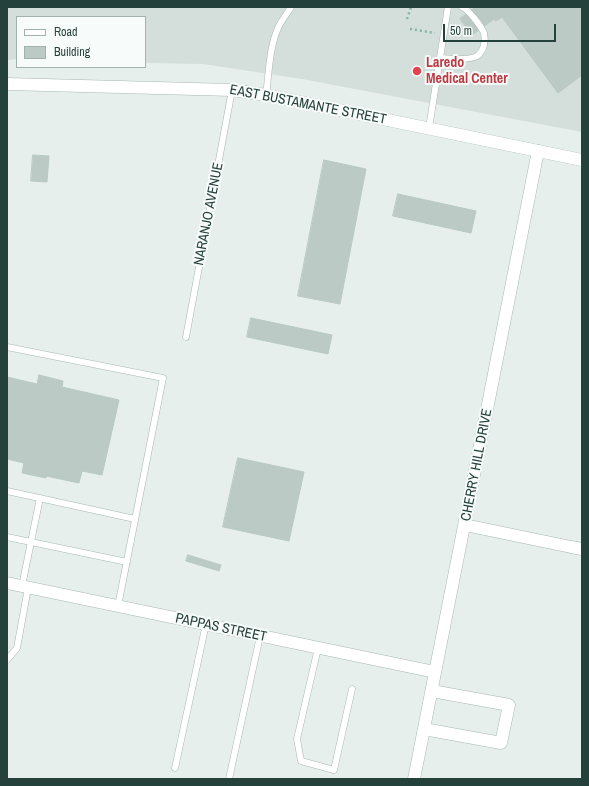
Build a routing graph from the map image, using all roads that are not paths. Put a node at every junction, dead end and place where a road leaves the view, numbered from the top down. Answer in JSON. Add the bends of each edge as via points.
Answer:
{"nodes":[{"id":1,"x":291,"y":7,"type":"edge"},
{"id":2,"x":448,"y":7,"type":"edge"},
{"id":3,"x":462,"y":7,"type":"edge"},
{"id":4,"x":440,"y":58,"type":"junction"},
{"id":5,"x":7,"y":84,"type":"edge"},
{"id":6,"x":232,"y":90,"type":"junction"},
{"id":7,"x":266,"y":95,"type":"junction"},
{"id":8,"x":429,"y":128,"type":"junction"},
{"id":9,"x":538,"y":151,"type":"junction"},
{"id":10,"x":582,"y":160,"type":"edge"},
{"id":11,"x":186,"y":338,"type":"dead end"},
{"id":12,"x":7,"y":347,"type":"edge"},
{"id":13,"x":7,"y":491,"type":"edge"},
{"id":14,"x":40,"y":498,"type":"junction"},
{"id":15,"x":135,"y":519,"type":"junction"},
{"id":16,"x":465,"y":525,"type":"junction"},
{"id":17,"x":7,"y":537,"type":"edge"},
{"id":18,"x":31,"y":542,"type":"junction"},
{"id":19,"x":582,"y":549,"type":"edge"},
{"id":20,"x":127,"y":562,"type":"junction"},
{"id":21,"x":7,"y":584,"type":"edge"},
{"id":22,"x":25,"y":587,"type":"junction"},
{"id":23,"x":118,"y":606,"type":"junction"},
{"id":24,"x":206,"y":624,"type":"junction"},
{"id":25,"x":260,"y":636,"type":"junction"},
{"id":26,"x":318,"y":648,"type":"junction"},
{"id":27,"x":7,"y":660,"type":"edge"},
{"id":28,"x":436,"y":672,"type":"junction"},
{"id":29,"x":352,"y":689,"type":"dead end"},
{"id":30,"x":432,"y":691,"type":"junction"},
{"id":31,"x":424,"y":729,"type":"junction"},
{"id":32,"x":175,"y":768,"type":"dead end"},
{"id":33,"x":229,"y":779,"type":"edge"},
{"id":34,"x":414,"y":779,"type":"edge"}],
"edges":[{"from":1,"to":7,"type":"lane","via":[[274,39]]},
{"from":2,"to":4,"type":"lane"},
{"from":3,"to":4,"type":"lane","via":[[467,9],[484,34],[482,51],[477,56],[464,60]]},
{"from":4,"to":8,"type":"lane"},
{"from":5,"to":6,"type":"street","name":"EAST BUSTAMANTE STREET"},
{"from":6,"to":7,"type":"street","name":"EAST BUSTAMANTE STREET"},
{"from":6,"to":11,"type":"lane","name":"NARANJO AVENUE"},
{"from":7,"to":8,"type":"street","name":"EAST BUSTAMANTE STREET"},
{"from":8,"to":9,"type":"street","name":"EAST BUSTAMANTE STREET"},
{"from":9,"to":10,"type":"street","name":"EAST BUSTAMANTE STREET"},
{"from":9,"to":16,"type":"street","name":"CHERRY HILL DRIVE"},
{"from":12,"to":15,"type":"lane","via":[[163,378]]},
{"from":13,"to":14,"type":"lane"},
{"from":14,"to":15,"type":"lane"},
{"from":14,"to":18,"type":"lane"},
{"from":15,"to":20,"type":"lane"},
{"from":16,"to":19,"type":"street"},
{"from":16,"to":28,"type":"street","name":"CHERRY HILL DRIVE"},
{"from":17,"to":18,"type":"lane"},
{"from":18,"to":20,"type":"lane"},
{"from":18,"to":22,"type":"lane"},
{"from":20,"to":23,"type":"lane"},
{"from":21,"to":22,"type":"street","name":"PAPPAS STREET"},
{"from":22,"to":23,"type":"street","name":"PAPPAS STREET"},
{"from":22,"to":27,"type":"lane","via":[[17,648]]},
{"from":23,"to":24,"type":"street","name":"PAPPAS STREET"},
{"from":24,"to":25,"type":"street","name":"PAPPAS STREET"},
{"from":24,"to":32,"type":"lane"},
{"from":25,"to":26,"type":"street","name":"PAPPAS STREET"},
{"from":25,"to":33,"type":"lane"},
{"from":26,"to":28,"type":"street","name":"PAPPAS STREET"},
{"from":26,"to":29,"type":"lane","via":[[297,738],[301,761],[334,770]]},
{"from":28,"to":30,"type":"street","name":"CHERRY HILL DRIVE"},
{"from":30,"to":31,"type":"street","name":"CHERRY HILL DRIVE"},
{"from":30,"to":31,"type":"street","via":[[508,705],[501,743]]},
{"from":31,"to":34,"type":"street","name":"CHERRY HILL DRIVE"}]}
